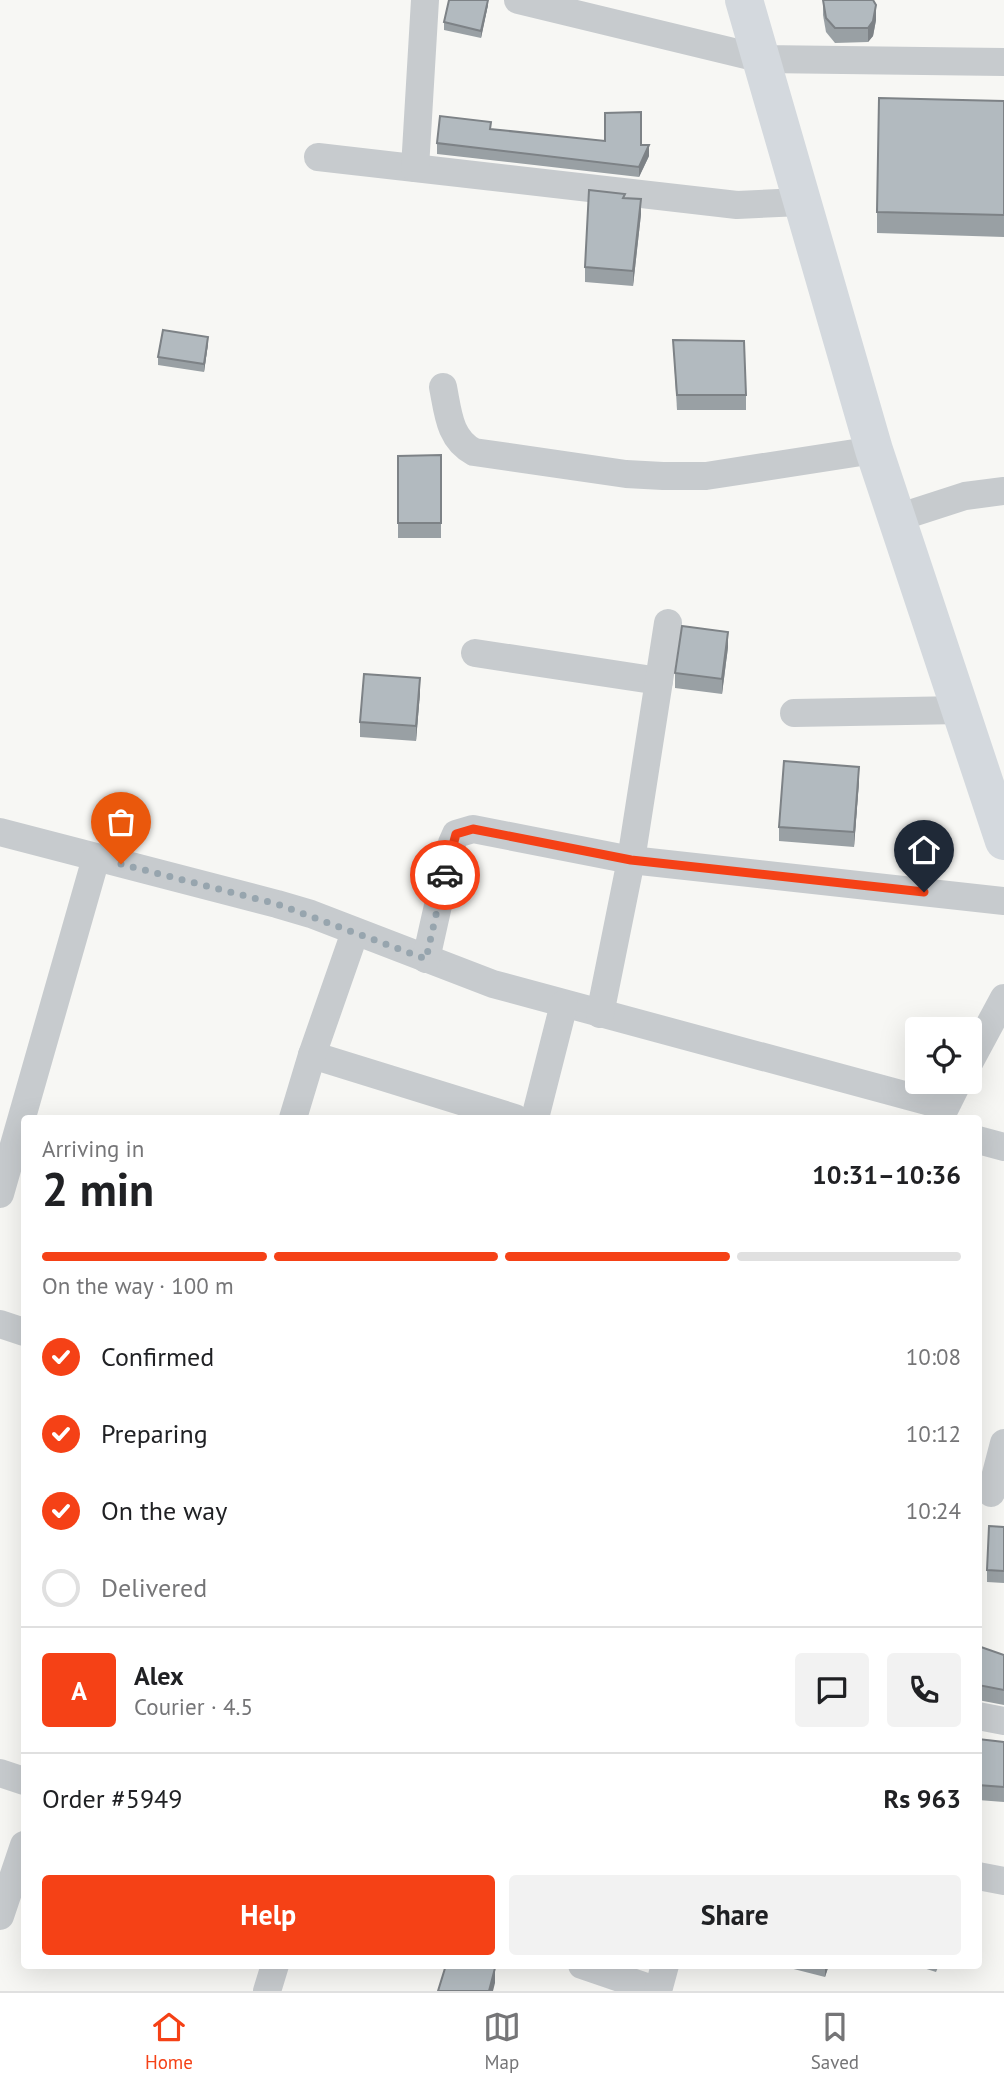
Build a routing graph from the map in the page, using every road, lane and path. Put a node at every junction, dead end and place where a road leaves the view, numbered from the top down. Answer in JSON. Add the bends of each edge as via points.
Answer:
{"nodes":[{"id":1,"x":425,"y":0,"type":"edge"},
{"id":2,"x":518,"y":0,"type":"edge"},
{"id":3,"x":744,"y":0,"type":"edge"},
{"id":4,"x":762,"y":59,"type":"junction"},
{"id":5,"x":1004,"y":62,"type":"edge"},
{"id":6,"x":318,"y":157,"type":"dead end"},
{"id":7,"x":415,"y":169,"type":"junction"},
{"id":8,"x":801,"y":202,"type":"junction"},
{"id":9,"x":443,"y":387,"type":"dead end"},
{"id":10,"x":874,"y":450,"type":"junction"},
{"id":11,"x":1004,"y":491,"type":"edge"},
{"id":12,"x":897,"y":518,"type":"junction"},
{"id":13,"x":668,"y":623,"type":"dead end"},
{"id":14,"x":475,"y":653,"type":"dead end"},
{"id":15,"x":659,"y":681,"type":"junction"},
{"id":16,"x":962,"y":710,"type":"junction"},
{"id":17,"x":794,"y":713,"type":"dead end"},
{"id":18,"x":0,"y":832,"type":"edge"},
{"id":19,"x":1004,"y":841,"type":"edge"},
{"id":20,"x":96,"y":858,"type":"junction"},
{"id":21,"x":631,"y":860,"type":"junction"},
{"id":22,"x":1004,"y":901,"type":"edge"},
{"id":23,"x":355,"y":932,"type":"junction"},
{"id":24,"x":426,"y":959,"type":"junction"},
{"id":25,"x":1004,"y":998,"type":"edge"},
{"id":26,"x":564,"y":1004,"type":"junction"},
{"id":27,"x":600,"y":1014,"type":"junction"},
{"id":28,"x":982,"y":1039,"type":"edge"},
{"id":29,"x":312,"y":1055,"type":"junction"},
{"id":30,"x":952,"y":1094,"type":"edge"},
{"id":31,"x":942,"y":1112,"type":"edge"},
{"id":32,"x":23,"y":1115,"type":"edge"},
{"id":33,"x":294,"y":1115,"type":"edge"},
{"id":34,"x":504,"y":1115,"type":"edge"},
{"id":35,"x":536,"y":1115,"type":"edge"},
{"id":36,"x":21,"y":1120,"type":"edge"},
{"id":37,"x":982,"y":1141,"type":"edge"},
{"id":38,"x":1004,"y":1147,"type":"edge"},
{"id":39,"x":0,"y":1194,"type":"edge"},
{"id":40,"x":0,"y":1324,"type":"edge"},
{"id":41,"x":21,"y":1331,"type":"edge"},
{"id":42,"x":1004,"y":1443,"type":"edge"},
{"id":43,"x":991,"y":1493,"type":"edge"},
{"id":44,"x":982,"y":1717,"type":"edge"},
{"id":45,"x":1004,"y":1721,"type":"edge"},
{"id":46,"x":0,"y":1773,"type":"edge"},
{"id":47,"x":21,"y":1780,"type":"edge"},
{"id":48,"x":21,"y":1854,"type":"edge"},
{"id":49,"x":982,"y":1877,"type":"edge"},
{"id":50,"x":1004,"y":1881,"type":"edge"},
{"id":51,"x":0,"y":1916,"type":"edge"},
{"id":52,"x":274,"y":1969,"type":"edge"},
{"id":53,"x":594,"y":1969,"type":"edge"},
{"id":54,"x":664,"y":1969,"type":"edge"},
{"id":55,"x":267,"y":1991,"type":"edge"},
{"id":56,"x":658,"y":1991,"type":"edge"}],
"edges":[{"from":1,"to":7,"type":"street"},
{"from":2,"to":4,"type":"street"},
{"from":3,"to":4,"type":"main road"},
{"from":4,"to":5,"type":"street"},
{"from":4,"to":8,"type":"main road"},
{"from":6,"to":7,"type":"street"},
{"from":7,"to":8,"type":"street","via":[[737,205]]},
{"from":8,"to":10,"type":"main road"},
{"from":9,"to":10,"type":"street","via":[[450,424],[462,446],[474,452],[626,474],[706,476]]},
{"from":10,"to":12,"type":"main road"},
{"from":11,"to":12,"type":"street","via":[[965,496]]},
{"from":12,"to":16,"type":"main road"},
{"from":13,"to":15,"type":"street"},
{"from":14,"to":15,"type":"street"},
{"from":15,"to":21,"type":"street"},
{"from":16,"to":17,"type":"street"},
{"from":16,"to":19,"type":"main road"},
{"from":18,"to":20,"type":"street"},
{"from":20,"to":23,"type":"street","via":[[277,904]]},
{"from":20,"to":32,"type":"street"},
{"from":21,"to":22,"type":"street"},
{"from":21,"to":24,"type":"street","via":[[463,830],[452,843]]},
{"from":21,"to":27,"type":"street"},
{"from":23,"to":24,"type":"street"},
{"from":23,"to":29,"type":"street"},
{"from":24,"to":26,"type":"street"},
{"from":25,"to":28,"type":"street"},
{"from":26,"to":27,"type":"street"},
{"from":26,"to":35,"type":"street"},
{"from":27,"to":31,"type":"street"},
{"from":29,"to":33,"type":"street"},
{"from":29,"to":34,"type":"street"},
{"from":30,"to":31,"type":"street"},
{"from":36,"to":39,"type":"street"},
{"from":37,"to":38,"type":"street"},
{"from":40,"to":41,"type":"street"},
{"from":42,"to":43,"type":"street"},
{"from":44,"to":45,"type":"street"},
{"from":46,"to":47,"type":"street"},
{"from":48,"to":51,"type":"street"},
{"from":49,"to":50,"type":"street"},
{"from":52,"to":55,"type":"street"},
{"from":53,"to":56,"type":"street"},
{"from":54,"to":56,"type":"street"}]}
